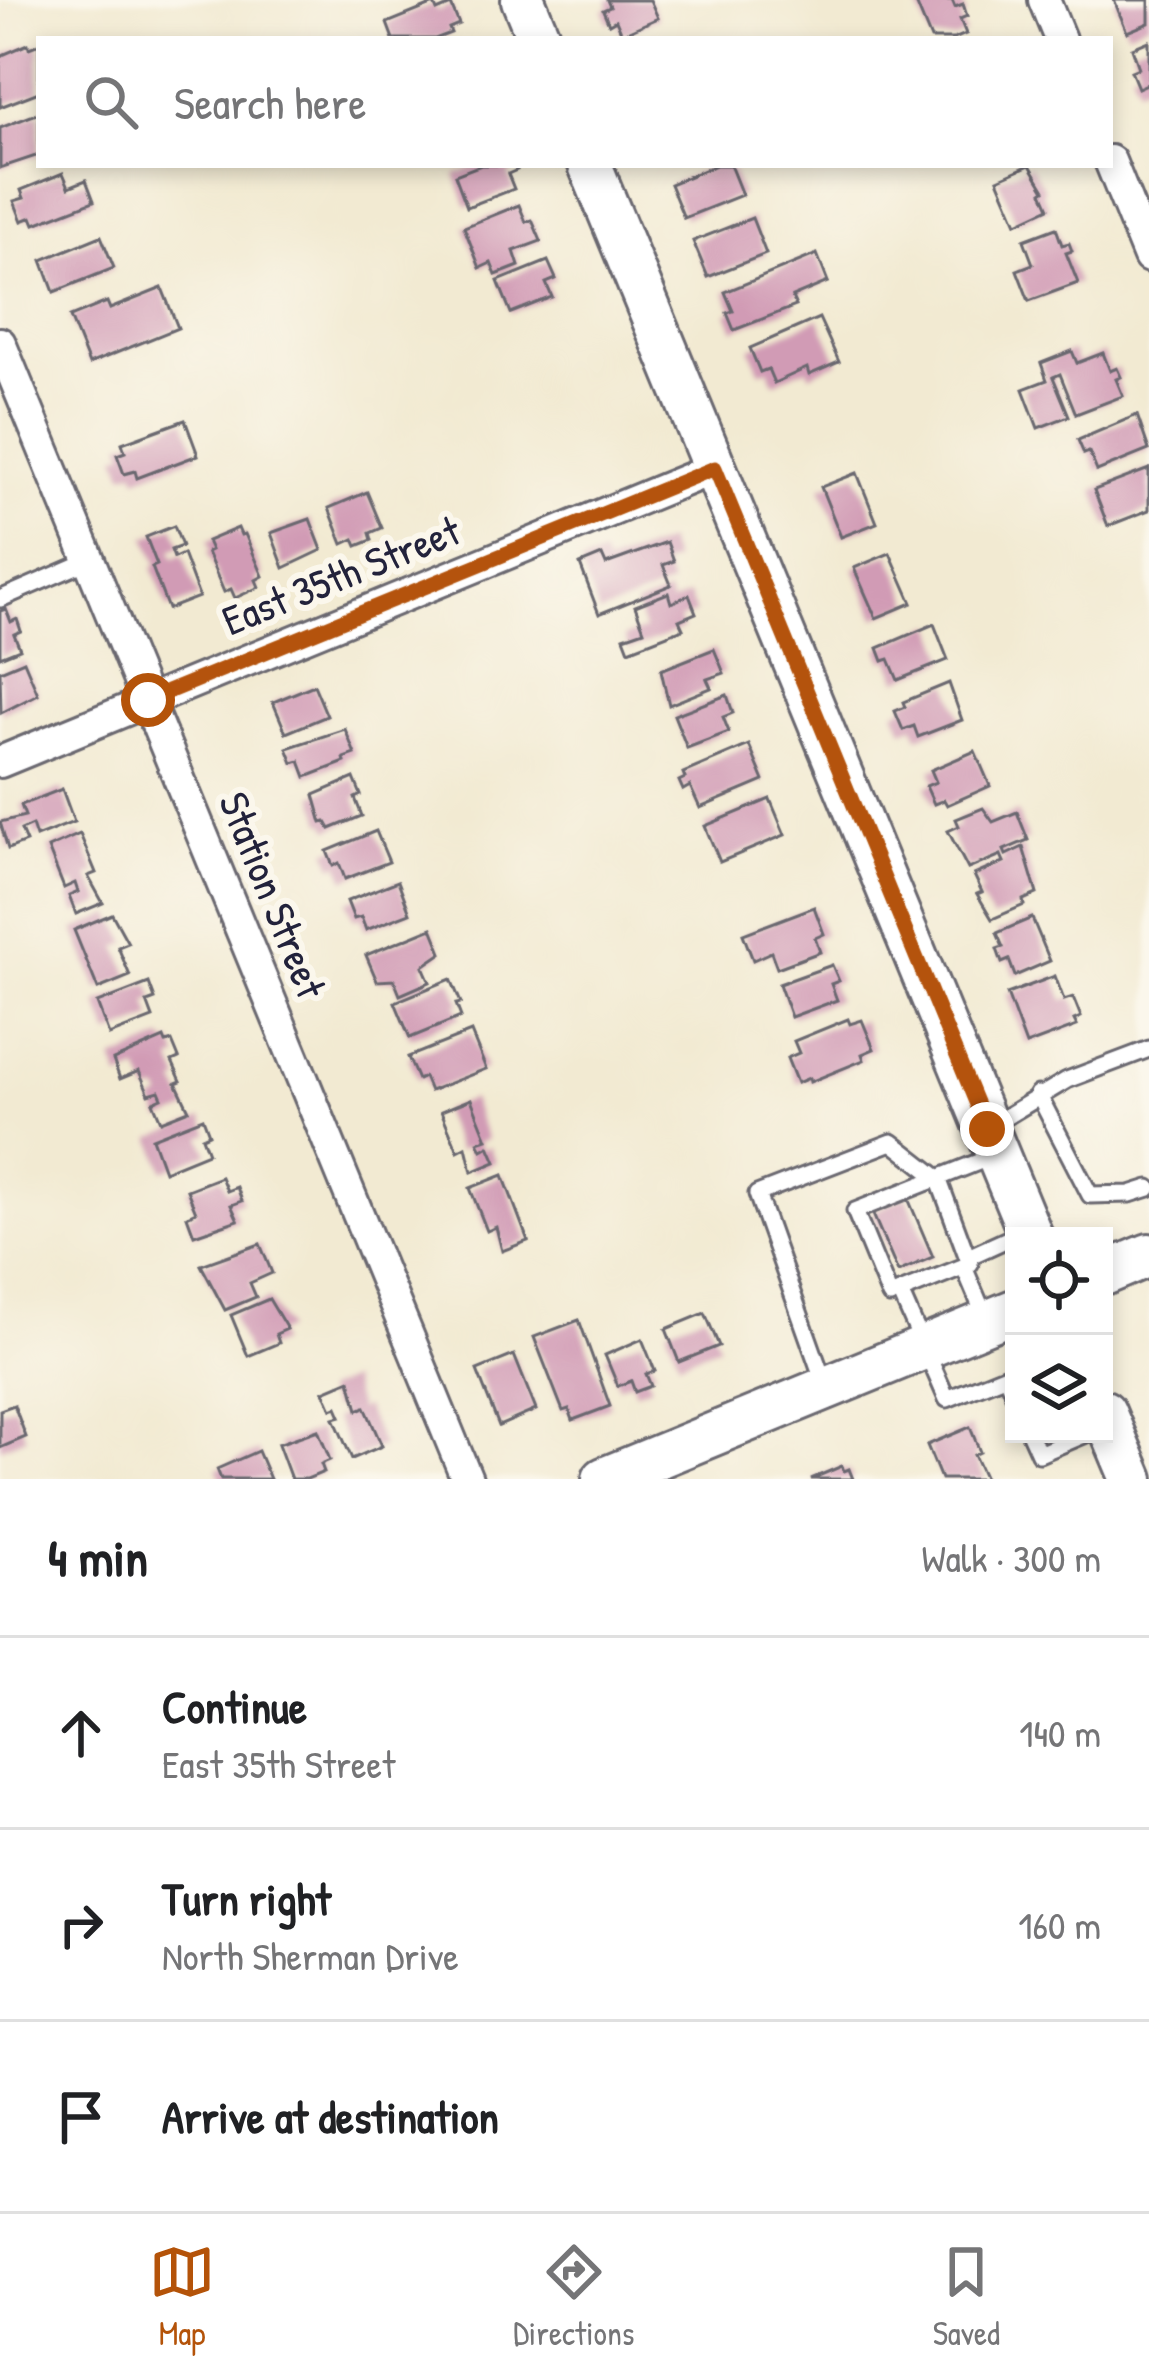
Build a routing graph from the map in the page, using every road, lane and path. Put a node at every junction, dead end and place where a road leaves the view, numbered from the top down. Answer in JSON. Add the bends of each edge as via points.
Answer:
{"nodes":[{"id":1,"x":523,"y":0,"type":"edge"},
{"id":2,"x":1044,"y":0,"type":"edge"},
{"id":3,"x":538,"y":36,"type":"edge"},
{"id":4,"x":1059,"y":36,"type":"edge"},
{"id":5,"x":591,"y":168,"type":"edge"},
{"id":6,"x":1113,"y":168,"type":"edge"},
{"id":7,"x":1149,"y":257,"type":"edge"},
{"id":8,"x":0,"y":343,"type":"edge"},
{"id":9,"x":715,"y":468,"type":"junction"},
{"id":10,"x":90,"y":560,"type":"junction"},
{"id":11,"x":0,"y":599,"type":"edge"},
{"id":12,"x":148,"y":700,"type":"junction"},
{"id":13,"x":0,"y":762,"type":"edge"},
{"id":14,"x":1149,"y":1049,"type":"edge"},
{"id":15,"x":1038,"y":1094,"type":"junction"},
{"id":16,"x":992,"y":1141,"type":"junction"},
{"id":17,"x":938,"y":1178,"type":"junction"},
{"id":18,"x":1149,"y":1188,"type":"edge"},
{"id":19,"x":1020,"y":1227,"type":"edge"},
{"id":20,"x":1005,"y":1242,"type":"edge"},
{"id":21,"x":1149,"y":1255,"type":"edge"},
{"id":22,"x":966,"y":1262,"type":"junction"},
{"id":23,"x":1113,"y":1270,"type":"edge"},
{"id":24,"x":900,"y":1292,"type":"junction"},
{"id":25,"x":1001,"y":1317,"type":"edge"},
{"id":26,"x":927,"y":1347,"type":"junction"},
{"id":27,"x":1005,"y":1376,"type":"edge"},
{"id":28,"x":826,"y":1388,"type":"junction"},
{"id":29,"x":1034,"y":1443,"type":"edge"},
{"id":30,"x":1062,"y":1443,"type":"edge"},
{"id":31,"x":1112,"y":1443,"type":"edge"},
{"id":32,"x":466,"y":1479,"type":"edge"},
{"id":33,"x":604,"y":1479,"type":"edge"},
{"id":34,"x":1132,"y":1479,"type":"edge"}],
"edges":[{"from":1,"to":3,"type":"main road"},
{"from":2,"to":4,"type":"street"},
{"from":5,"to":9,"type":"main road"},
{"from":6,"to":7,"type":"street"},
{"from":8,"to":10,"type":"street","name":"Station Street"},
{"from":9,"to":12,"type":"street","name":"East 35th Street"},
{"from":9,"to":16,"type":"main road"},
{"from":10,"to":11,"type":"lane"},
{"from":10,"to":12,"type":"street","name":"Station Street"},
{"from":12,"to":13,"type":"street","name":"East 35th Street"},
{"from":12,"to":32,"type":"street","name":"Station Street"},
{"from":14,"to":15,"type":"lane"},
{"from":15,"to":16,"type":"lane"},
{"from":15,"to":18,"type":"lane","via":[[1090,1195]]},
{"from":16,"to":17,"type":"lane"},
{"from":16,"to":19,"type":"main road"},
{"from":17,"to":22,"type":"lane"},
{"from":17,"to":24,"type":"lane","via":[[855,1211],[890,1296]]},
{"from":17,"to":28,"type":"lane","via":[[892,1142],[757,1194]]},
{"from":20,"to":22,"type":"lane"},
{"from":21,"to":23,"type":"main road"},
{"from":22,"to":24,"type":"lane"},
{"from":22,"to":25,"type":"lane"},
{"from":24,"to":26,"type":"lane"},
{"from":25,"to":26,"type":"main road"},
{"from":26,"to":27,"type":"lane","via":[[947,1400]]},
{"from":26,"to":28,"type":"main road"},
{"from":28,"to":33,"type":"main road"},
{"from":29,"to":30,"type":"lane","via":[[1039,1454]]},
{"from":31,"to":34,"type":"main road"}]}
